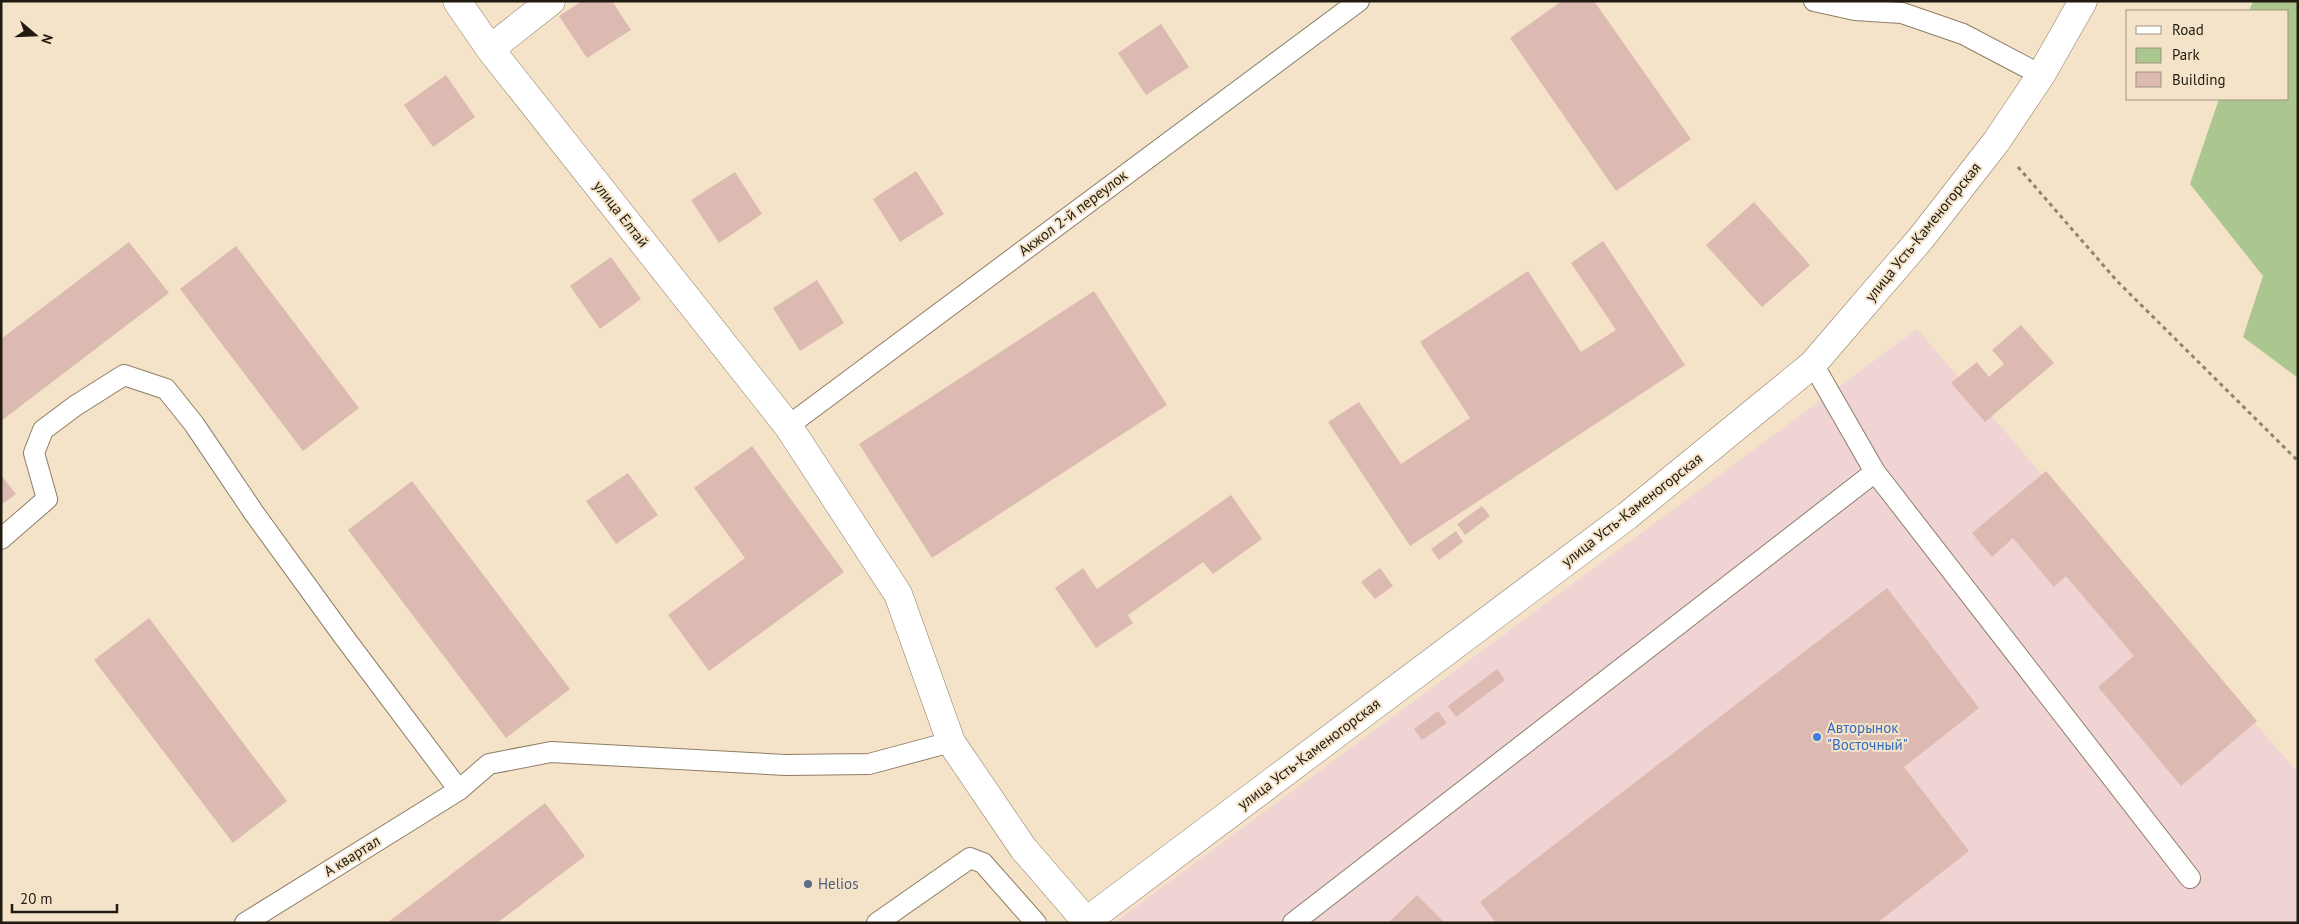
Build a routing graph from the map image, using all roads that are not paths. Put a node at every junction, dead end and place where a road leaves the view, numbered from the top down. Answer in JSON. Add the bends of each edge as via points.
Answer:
{"nodes":[{"id":1,"x":457,"y":1,"type":"edge"},
{"id":2,"x":551,"y":1,"type":"edge"},
{"id":3,"x":1359,"y":1,"type":"edge"},
{"id":4,"x":1814,"y":1,"type":"edge"},
{"id":5,"x":2083,"y":1,"type":"edge"},
{"id":6,"x":490,"y":49,"type":"junction"},
{"id":7,"x":2041,"y":75,"type":"junction"},
{"id":8,"x":1813,"y":364,"type":"junction"},
{"id":9,"x":788,"y":426,"type":"junction"},
{"id":10,"x":1875,"y":472,"type":"junction"},
{"id":11,"x":1,"y":539,"type":"edge"},
{"id":12,"x":951,"y":742,"type":"junction"},
{"id":13,"x":459,"y":790,"type":"junction"},
{"id":14,"x":2190,"y":878,"type":"dead end"},
{"id":15,"x":1085,"y":922,"type":"edge"},
{"id":16,"x":245,"y":923,"type":"edge"},
{"id":17,"x":876,"y":923,"type":"edge"},
{"id":18,"x":1036,"y":923,"type":"edge"},
{"id":19,"x":1293,"y":923,"type":"edge"}],
"edges":[{"from":1,"to":6,"type":"street","name":"улица Елтай"},
{"from":2,"to":6,"type":"street"},
{"from":3,"to":9,"type":"lane","name":"Акжол 2-й переулок"},
{"from":4,"to":7,"type":"lane","via":[[1854,10],[1902,13],[1963,34]]},
{"from":5,"to":7,"type":"street","name":"улица Усть-Каменогорская"},
{"from":6,"to":9,"type":"street","name":"улица Елтай"},
{"from":7,"to":8,"type":"street","name":"улица Усть-Каменогорская","via":[[1996,142],[1922,237]]},
{"from":8,"to":10,"type":"lane"},
{"from":8,"to":15,"type":"street","name":"улица Усть-Каменогорская","via":[[1627,516]]},
{"from":9,"to":12,"type":"street","name":"улица Елтай","via":[[898,594]]},
{"from":10,"to":14,"type":"lane"},
{"from":10,"to":19,"type":"lane"},
{"from":11,"to":13,"type":"lane","via":[[47,499],[34,453],[43,430],[124,375],[166,389],[344,637]]},
{"from":12,"to":13,"type":"lane","name":"А квартал","via":[[869,764],[785,765],[551,752],[489,764]]},
{"from":12,"to":15,"type":"street","name":"улица Елтай","via":[[1023,848]]},
{"from":13,"to":16,"type":"lane","name":"А квартал"},
{"from":17,"to":18,"type":"lane","via":[[970,858],[983,863]]}]}
